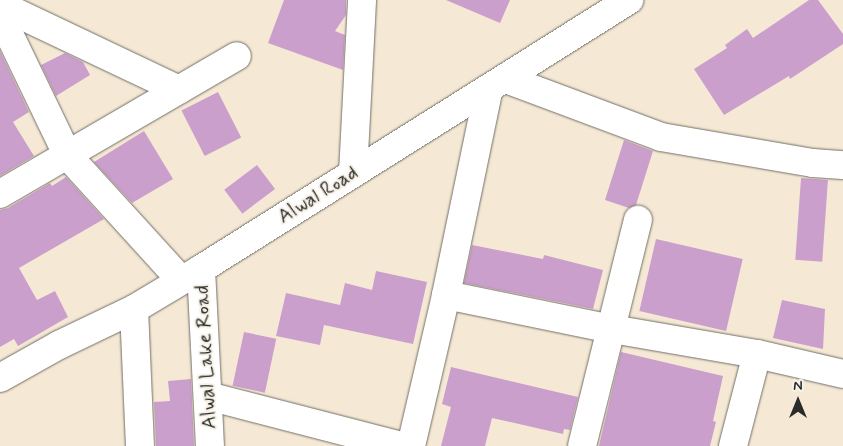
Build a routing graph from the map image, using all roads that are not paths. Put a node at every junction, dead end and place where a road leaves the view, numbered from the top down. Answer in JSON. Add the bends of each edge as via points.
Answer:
{"nodes":[{"id":1,"x":362,"y":0,"type":"edge"},
{"id":2,"x":627,"y":0,"type":"edge"},
{"id":3,"x":0,"y":5,"type":"edge"},
{"id":4,"x":0,"y":15,"type":"edge"},
{"id":5,"x":237,"y":56,"type":"dead end"},
{"id":6,"x":497,"y":83,"type":"junction"},
{"id":7,"x":178,"y":90,"type":"junction"},
{"id":8,"x":843,"y":146,"type":"edge"},
{"id":9,"x":68,"y":156,"type":"junction"},
{"id":10,"x":813,"y":163,"type":"junction"},
{"id":11,"x":843,"y":165,"type":"edge"},
{"id":12,"x":353,"y":173,"type":"junction"},
{"id":13,"x":0,"y":194,"type":"edge"},
{"id":14,"x":638,"y":220,"type":"dead end"},
{"id":15,"x":191,"y":274,"type":"junction"},
{"id":16,"x":446,"y":295,"type":"junction"},
{"id":17,"x":134,"y":309,"type":"junction"},
{"id":18,"x":612,"y":329,"type":"junction"},
{"id":19,"x":757,"y":354,"type":"junction"},
{"id":20,"x":843,"y":374,"type":"edge"},
{"id":21,"x":0,"y":378,"type":"edge"},
{"id":22,"x":208,"y":396,"type":"junction"},
{"id":23,"x":140,"y":446,"type":"edge"},
{"id":24,"x":210,"y":446,"type":"edge"},
{"id":25,"x":401,"y":446,"type":"edge"},
{"id":26,"x":411,"y":446,"type":"edge"},
{"id":27,"x":582,"y":446,"type":"edge"},
{"id":28,"x":732,"y":446,"type":"edge"}],
"edges":[{"from":1,"to":12,"type":"street"},
{"from":2,"to":6,"type":"street","name":"Alwal Road"},
{"from":3,"to":7,"type":"street"},
{"from":4,"to":9,"type":"street"},
{"from":5,"to":7,"type":"street"},
{"from":6,"to":10,"type":"street","via":[[661,137]]},
{"from":6,"to":12,"type":"street","name":"Alwal Road"},
{"from":6,"to":16,"type":"street"},
{"from":7,"to":9,"type":"street"},
{"from":8,"to":10,"type":"street"},
{"from":9,"to":13,"type":"street"},
{"from":9,"to":15,"type":"street"},
{"from":10,"to":11,"type":"street"},
{"from":12,"to":15,"type":"street","name":"Alwal Road"},
{"from":14,"to":18,"type":"street"},
{"from":15,"to":17,"type":"street","name":"Alwal Road"},
{"from":15,"to":22,"type":"street","name":"Alwal Lake Road"},
{"from":16,"to":18,"type":"street"},
{"from":16,"to":26,"type":"street"},
{"from":17,"to":21,"type":"street","name":"Alwal Road"},
{"from":17,"to":23,"type":"street"},
{"from":18,"to":19,"type":"street"},
{"from":18,"to":27,"type":"street"},
{"from":19,"to":20,"type":"street"},
{"from":19,"to":28,"type":"street"},
{"from":22,"to":24,"type":"street","name":"Alwal Lake Road"},
{"from":22,"to":25,"type":"street"}]}
